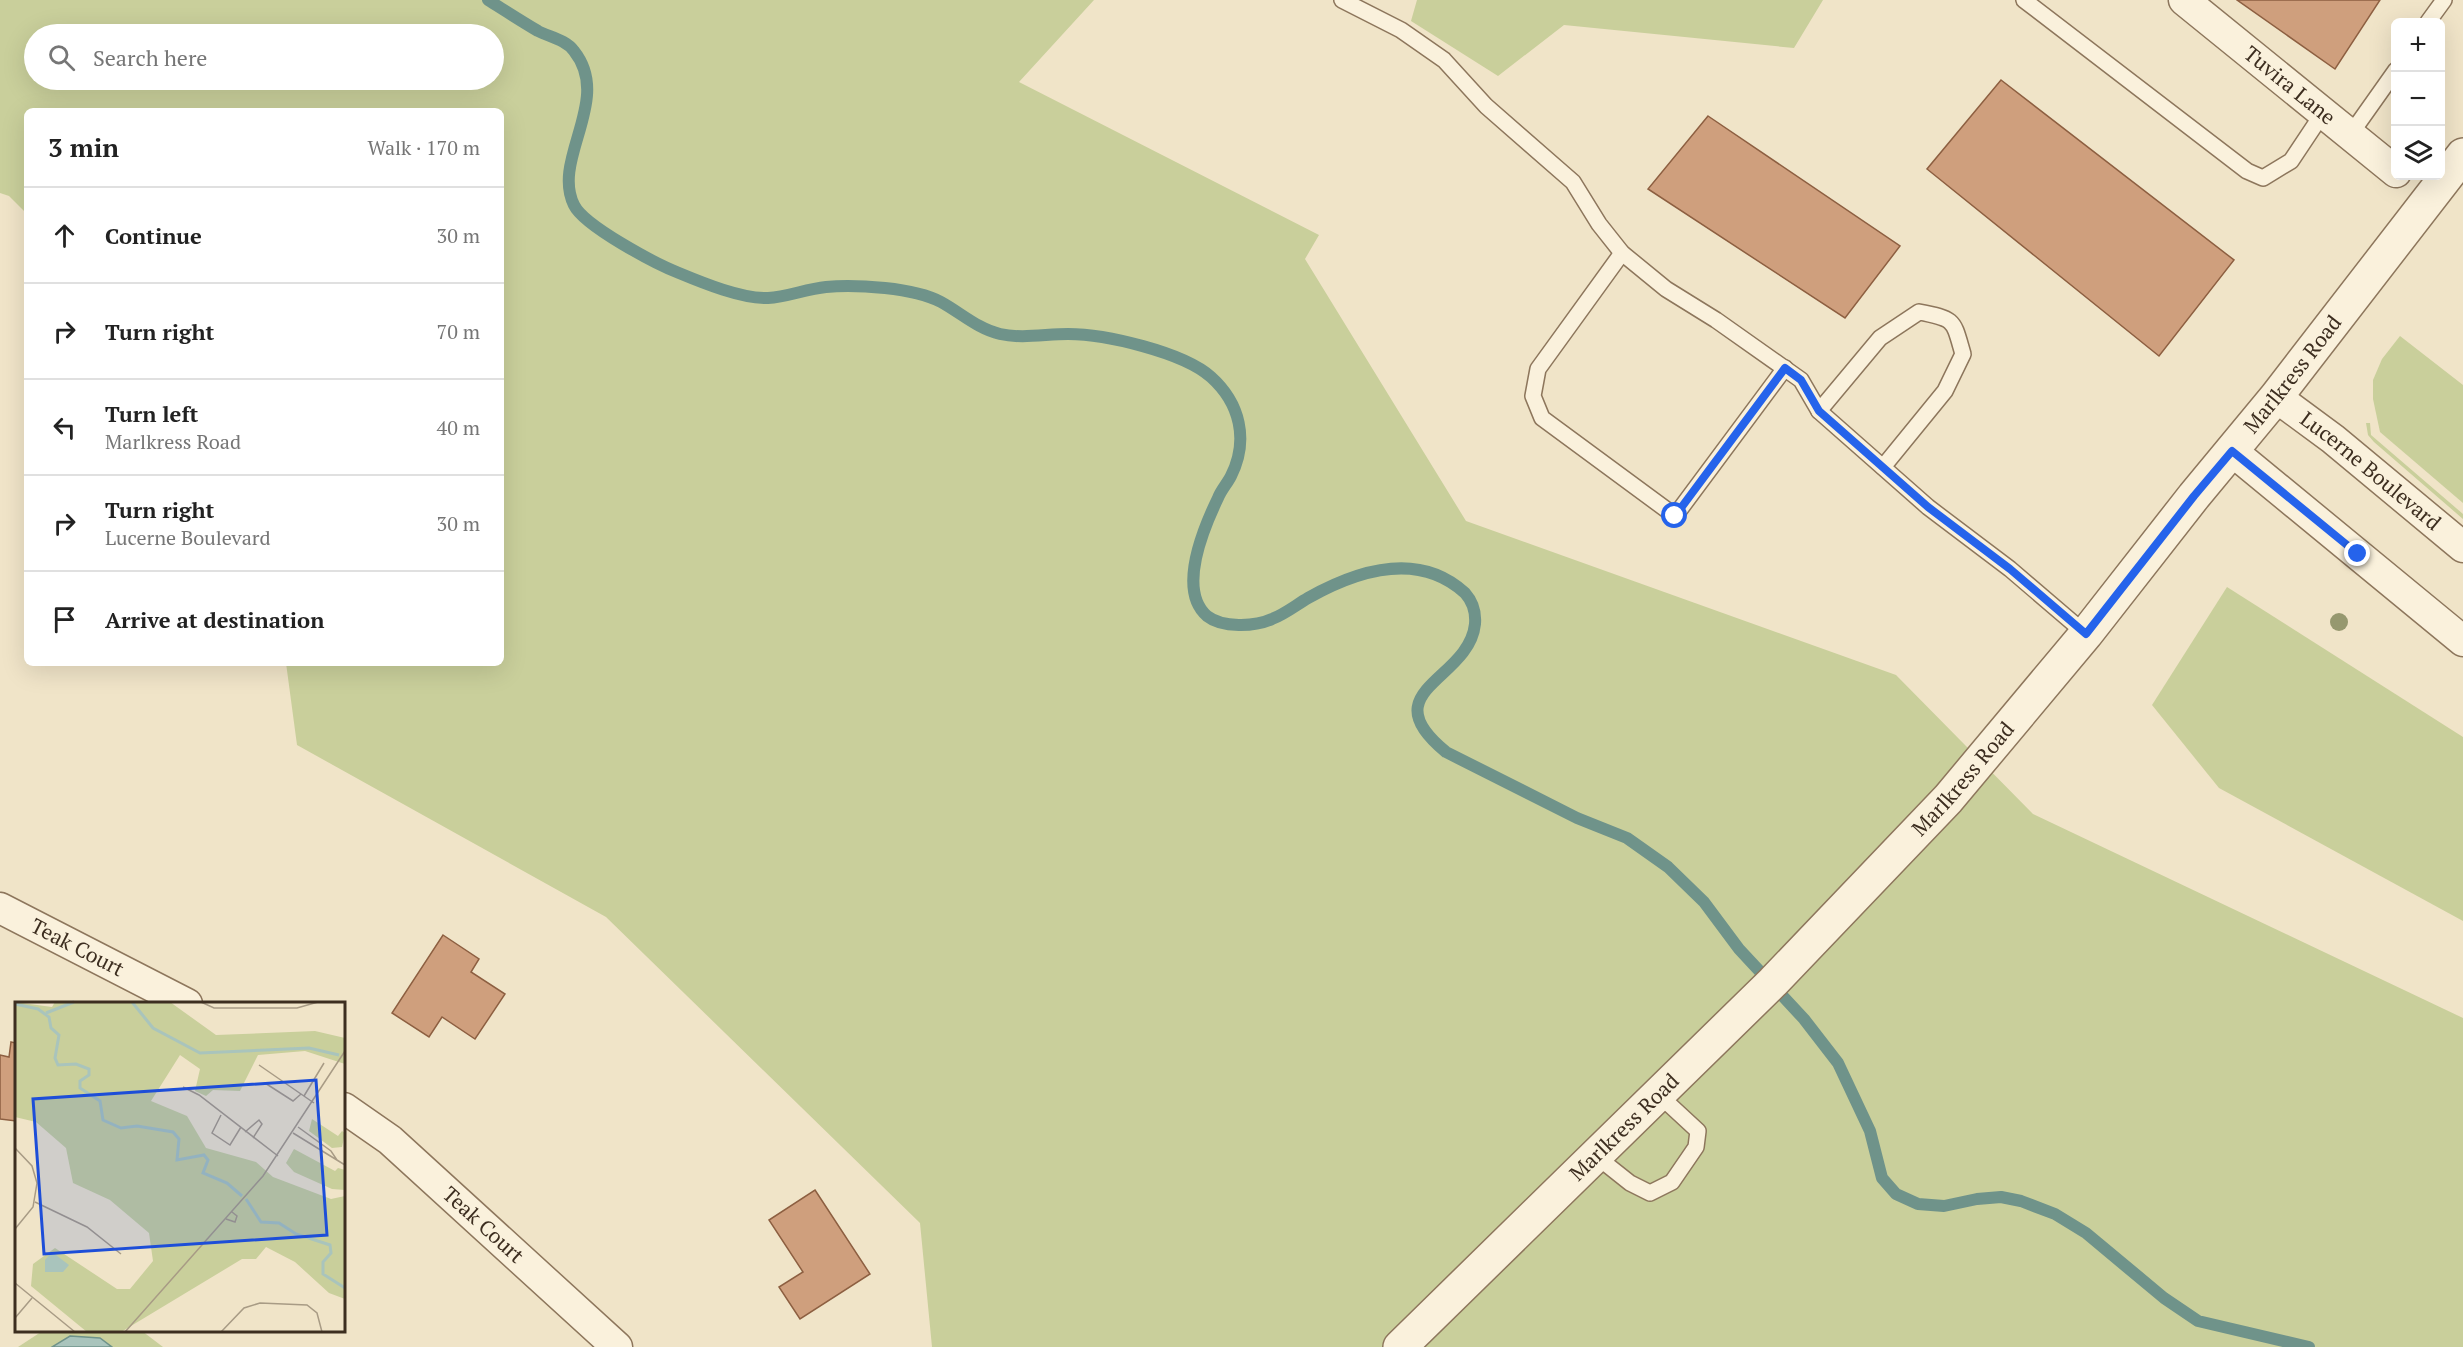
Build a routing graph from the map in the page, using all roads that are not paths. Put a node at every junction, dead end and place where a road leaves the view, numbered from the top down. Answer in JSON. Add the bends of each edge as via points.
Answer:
{"nodes":[{"id":1,"x":1342,"y":0,"type":"edge"},
{"id":2,"x":2024,"y":0,"type":"edge"},
{"id":3,"x":2184,"y":0,"type":"edge"},
{"id":4,"x":2444,"y":0,"type":"edge"},
{"id":5,"x":2431,"y":18,"type":"edge"},
{"id":6,"x":2395,"y":72,"type":"edge"},
{"id":7,"x":2323,"y":113,"type":"junction"},
{"id":8,"x":2350,"y":135,"type":"junction"},
{"id":9,"x":2463,"y":155,"type":"edge"},
{"id":10,"x":2391,"y":168,"type":"edge"},
{"id":11,"x":2405,"y":180,"type":"edge"},
{"id":12,"x":2428,"y":199,"type":"junction"},
{"id":13,"x":1622,"y":253,"type":"junction"},
{"id":14,"x":1785,"y":368,"type":"junction"},
{"id":15,"x":2277,"y":397,"type":"junction"},
{"id":16,"x":1819,"y":411,"type":"junction"},
{"id":17,"x":2232,"y":451,"type":"junction"},
{"id":18,"x":1883,"y":467,"type":"junction"},
{"id":19,"x":2463,"y":547,"type":"edge"},
{"id":20,"x":2086,"y":634,"type":"junction"},
{"id":21,"x":2463,"y":641,"type":"edge"},
{"id":22,"x":0,"y":908,"type":"edge"},
{"id":23,"x":183,"y":1002,"type":"edge"},
{"id":24,"x":1658,"y":1094,"type":"junction"},
{"id":25,"x":345,"y":1109,"type":"edge"},
{"id":26,"x":1596,"y":1156,"type":"junction"},
{"id":27,"x":617,"y":1347,"type":"edge"},
{"id":28,"x":1400,"y":1347,"type":"edge"}],
"edges":[{"from":1,"to":13,"type":"lane","via":[[1401,30],[1444,60],[1486,106],[1574,182]]},
{"from":2,"to":7,"type":"lane","via":[[2247,171],[2263,177],[2292,161]]},
{"from":3,"to":7,"type":"street","name":"Tuvira Lane"},
{"from":4,"to":5,"type":"lane"},
{"from":6,"to":8,"type":"lane"},
{"from":7,"to":8,"type":"street","name":"Tuvira Lane"},
{"from":8,"to":10,"type":"street","name":"Tuvira Lane"},
{"from":9,"to":12,"type":"street","name":"Marlkress Road"},
{"from":11,"to":12,"type":"street"},
{"from":12,"to":15,"type":"street","name":"Marlkress Road"},
{"from":13,"to":14,"type":"lane","via":[[1666,290]]},
{"from":13,"to":14,"type":"lane","via":[[1538,369],[1533,396],[1542,418],[1675,516]]},
{"from":14,"to":16,"type":"lane","via":[[1801,380]]},
{"from":15,"to":17,"type":"street","name":"Marlkress Road"},
{"from":15,"to":19,"type":"street","name":"Lucerne Boulevard"},
{"from":16,"to":18,"type":"lane"},
{"from":16,"to":18,"type":"lane","via":[[1880,338],[1919,312],[1945,317],[1954,325],[1963,354],[1945,391]]},
{"from":17,"to":20,"type":"street","name":"Marlkress Road"},
{"from":17,"to":21,"type":"street"},
{"from":18,"to":20,"type":"lane"},
{"from":20,"to":24,"type":"street","name":"Marlkress Road","via":[[1948,799],[1773,982]]},
{"from":22,"to":23,"type":"street","name":"Teak Court"},
{"from":24,"to":26,"type":"street","name":"Marlkress Road"},
{"from":24,"to":26,"type":"lane","via":[[1698,1131],[1696,1147],[1672,1182],[1650,1192],[1630,1184]]},
{"from":25,"to":27,"type":"street","name":"Teak Court","via":[[390,1140]]},
{"from":26,"to":28,"type":"street","name":"Marlkress Road"}]}
